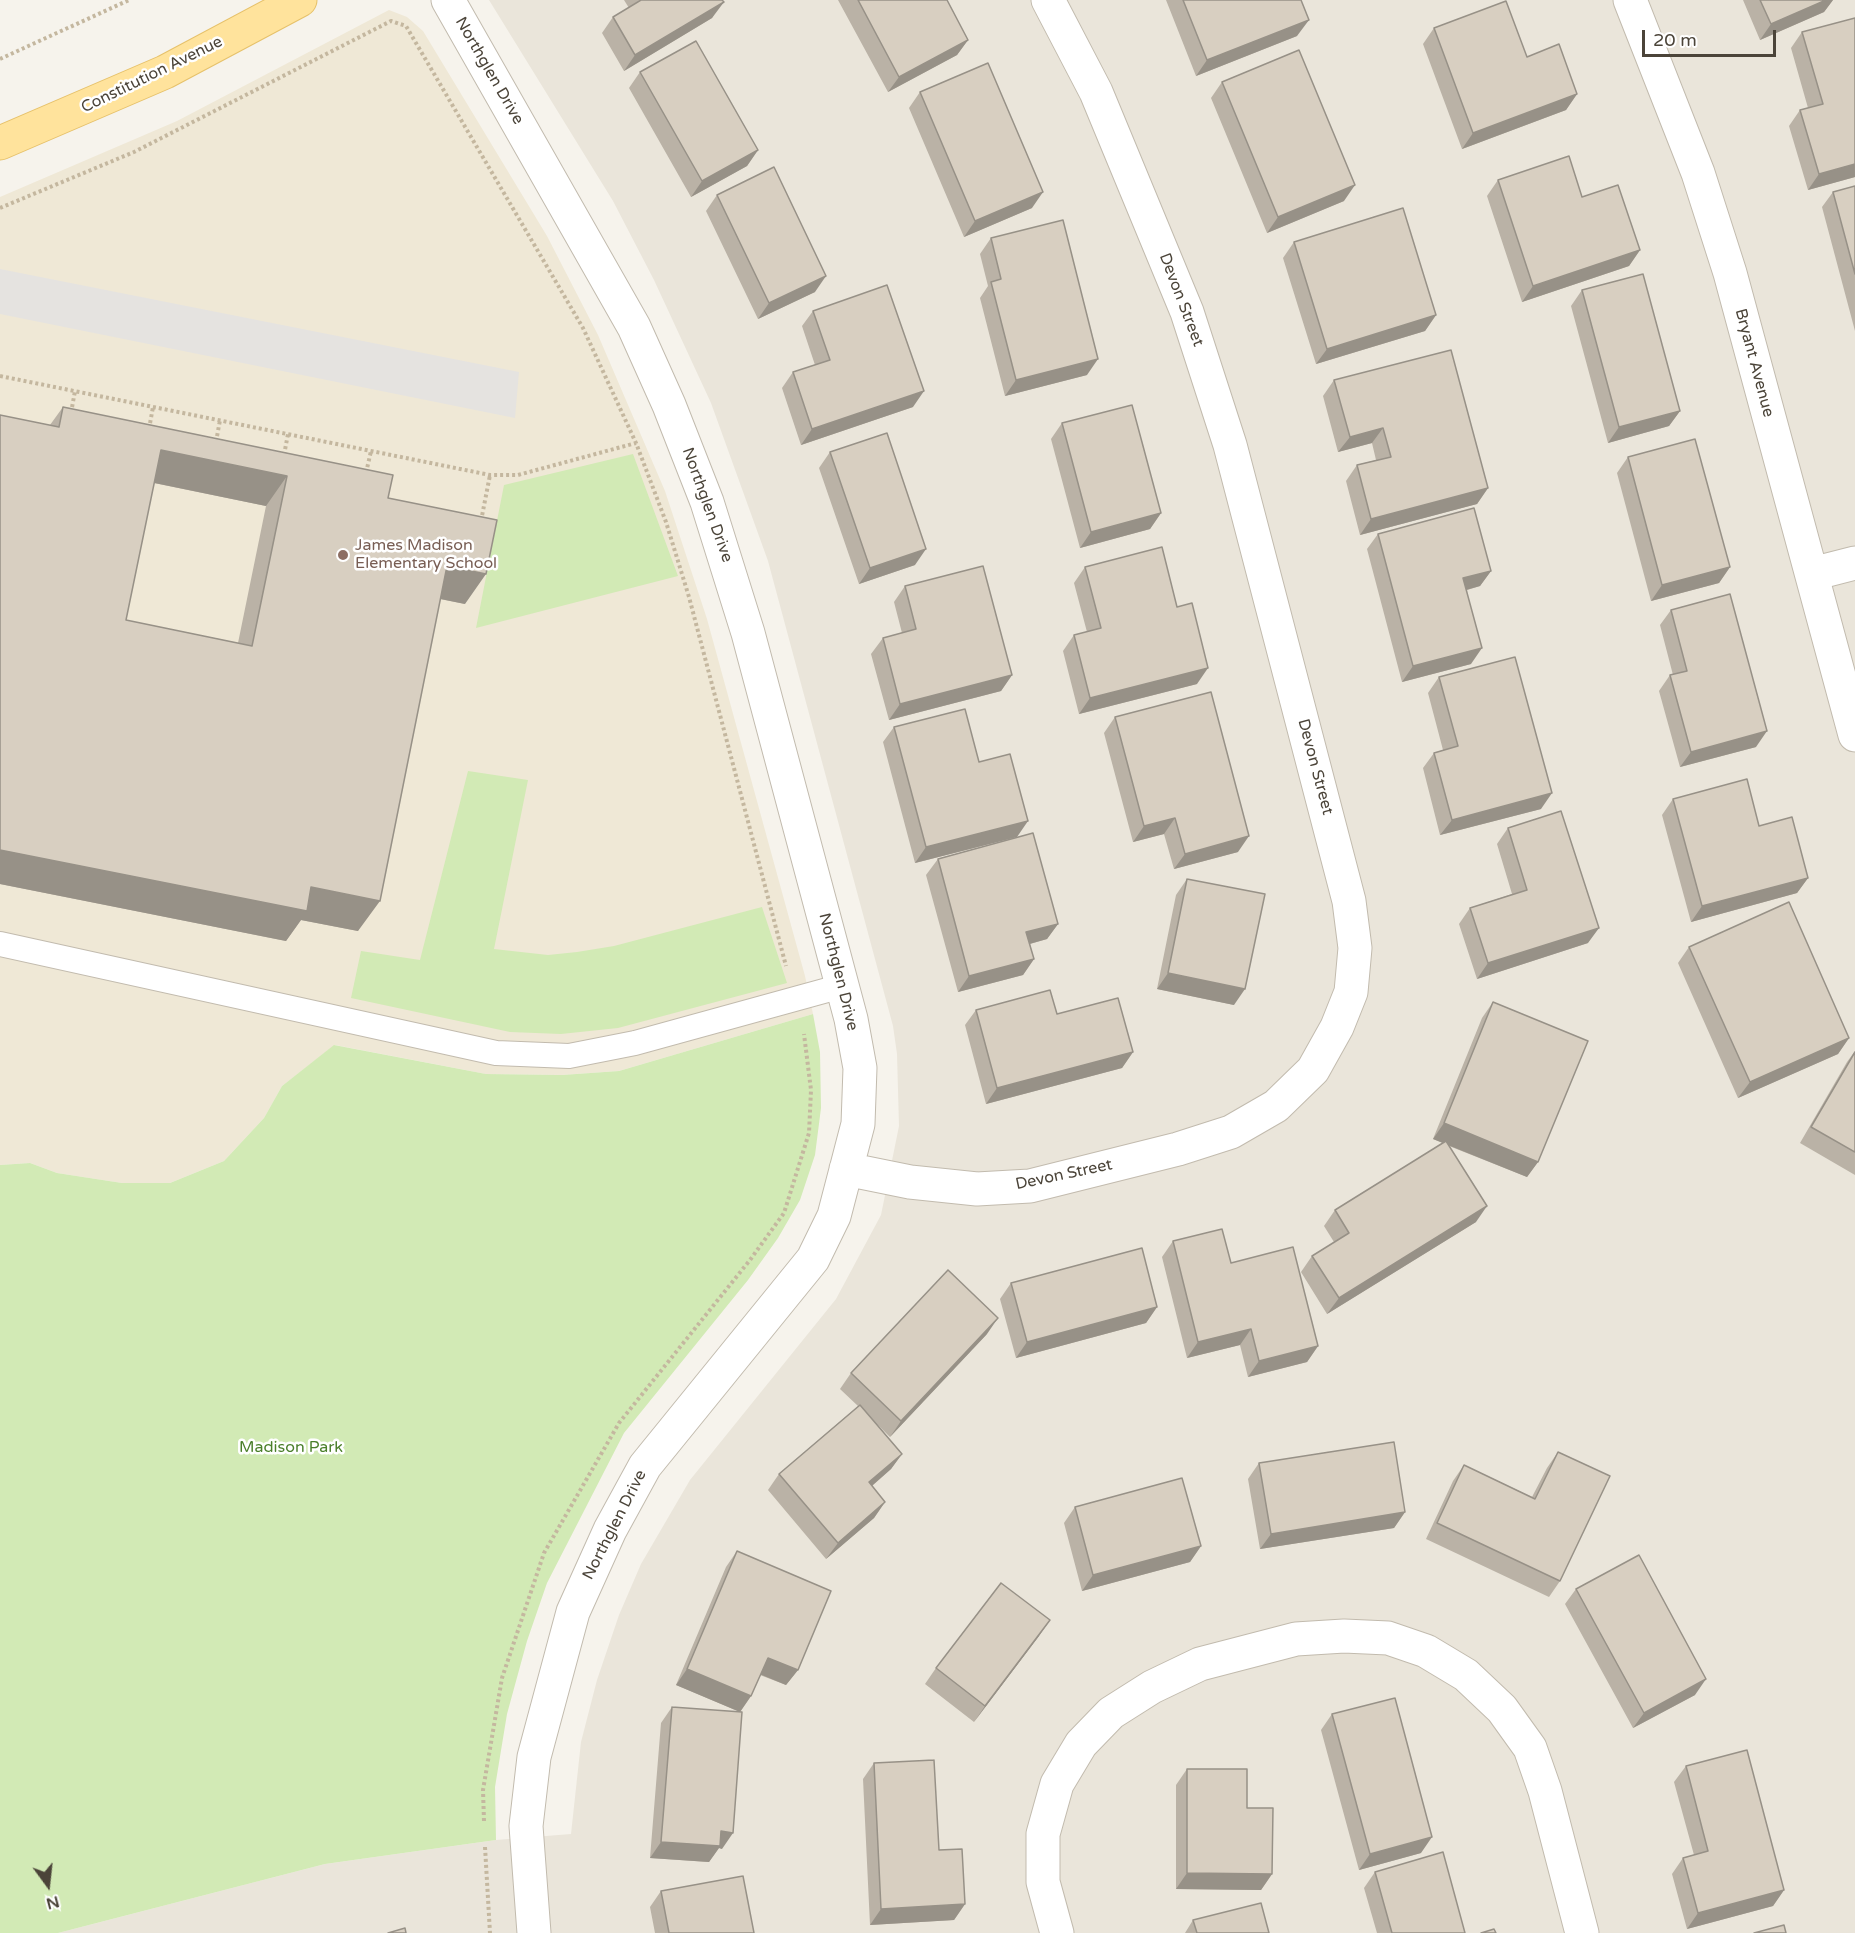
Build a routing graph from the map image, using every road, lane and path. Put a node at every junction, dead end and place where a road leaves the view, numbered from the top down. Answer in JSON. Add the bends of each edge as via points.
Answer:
{"nodes":[{"id":1,"x":129,"y":0,"type":"edge"},
{"id":2,"x":300,"y":0,"type":"edge"},
{"id":3,"x":448,"y":0,"type":"edge"},
{"id":4,"x":1048,"y":0,"type":"edge"},
{"id":5,"x":1630,"y":0,"type":"edge"},
{"id":6,"x":0,"y":58,"type":"edge"},
{"id":7,"x":0,"y":143,"type":"edge"},
{"id":8,"x":0,"y":208,"type":"edge"},
{"id":9,"x":0,"y":376,"type":"edge"},
{"id":10,"x":75,"y":391,"type":"junction"},
{"id":11,"x":153,"y":407,"type":"junction"},
{"id":12,"x":220,"y":420,"type":"junction"},
{"id":13,"x":69,"y":422,"type":"edge"},
{"id":14,"x":288,"y":434,"type":"junction"},
{"id":15,"x":148,"y":436,"type":"edge"},
{"id":16,"x":636,"y":443,"type":"junction"},
{"id":17,"x":214,"y":451,"type":"edge"},
{"id":18,"x":371,"y":451,"type":"junction"},
{"id":19,"x":282,"y":465,"type":"edge"},
{"id":20,"x":490,"y":475,"type":"junction"},
{"id":21,"x":364,"y":482,"type":"edge"},
{"id":22,"x":479,"y":533,"type":"edge"},
{"id":23,"x":1855,"y":563,"type":"edge"},
{"id":24,"x":1812,"y":574,"type":"junction"},
{"id":25,"x":1855,"y":735,"type":"edge"},
{"id":26,"x":0,"y":944,"type":"edge"},
{"id":27,"x":842,"y":986,"type":"junction"},
{"id":28,"x":795,"y":999,"type":"junction"},
{"id":29,"x":846,"y":1169,"type":"junction"},
{"id":30,"x":484,"y":1824,"type":"dead end"},
{"id":31,"x":484,"y":1835,"type":"dead end"},
{"id":32,"x":490,"y":1933,"type":"edge"},
{"id":33,"x":534,"y":1933,"type":"edge"},
{"id":34,"x":1057,"y":1933,"type":"edge"},
{"id":35,"x":1582,"y":1933,"type":"edge"}],
"edges":[{"from":1,"to":6,"type":"path"},
{"from":2,"to":7,"type":"main road","name":"Constitution Avenue","via":[[165,72]]},
{"from":3,"to":27,"type":"street","name":"Northglen Drive","via":[[596,257],[634,327],[669,405],[731,572]]},
{"from":4,"to":29,"type":"street","name":"Devon Street","via":[[1096,92],[1178,290],[1230,446],[1349,901],[1355,948],[1351,992],[1313,1070],[1276,1106],[1232,1132],[1030,1186],[977,1189],[910,1182]]},
{"from":5,"to":24,"type":"street","name":"Bryant Avenue","via":[[1698,172],[1730,273]]},
{"from":8,"to":16,"type":"path","via":[[134,152],[391,21],[406,26],[583,328]]},
{"from":9,"to":10,"type":"path"},
{"from":10,"to":11,"type":"path"},
{"from":10,"to":13,"type":"path"},
{"from":11,"to":12,"type":"path"},
{"from":11,"to":15,"type":"path"},
{"from":12,"to":14,"type":"path"},
{"from":12,"to":17,"type":"path"},
{"from":14,"to":18,"type":"path"},
{"from":14,"to":19,"type":"path"},
{"from":16,"to":20,"type":"path","via":[[518,475]]},
{"from":16,"to":28,"type":"path","via":[[689,597]]},
{"from":18,"to":20,"type":"path"},
{"from":18,"to":21,"type":"path"},
{"from":20,"to":22,"type":"path"},
{"from":23,"to":24,"type":"street"},
{"from":24,"to":25,"type":"street","name":"Bryant Avenue"},
{"from":26,"to":28,"type":"lane","via":[[496,1053],[569,1056],[634,1043]]},
{"from":27,"to":28,"type":"lane"},
{"from":27,"to":29,"type":"street","name":"Northglen Drive","via":[[860,1068],[858,1124]]},
{"from":28,"to":30,"type":"path","via":[[808,1047],[809,1133],[784,1213],[619,1423],[544,1553],[502,1678],[483,1790]]},
{"from":29,"to":33,"type":"street","name":"Northglen Drive","via":[[834,1216],[813,1259],[645,1466],[610,1530],[573,1612],[534,1757],[526,1826]]},
{"from":31,"to":32,"type":"path"},
{"from":34,"to":35,"type":"street","via":[[1043,1882],[1043,1834],[1057,1784],[1081,1744],[1110,1713],[1200,1664],[1296,1639],[1344,1636],[1388,1638],[1426,1651],[1466,1675],[1502,1709],[1530,1748]]}]}
